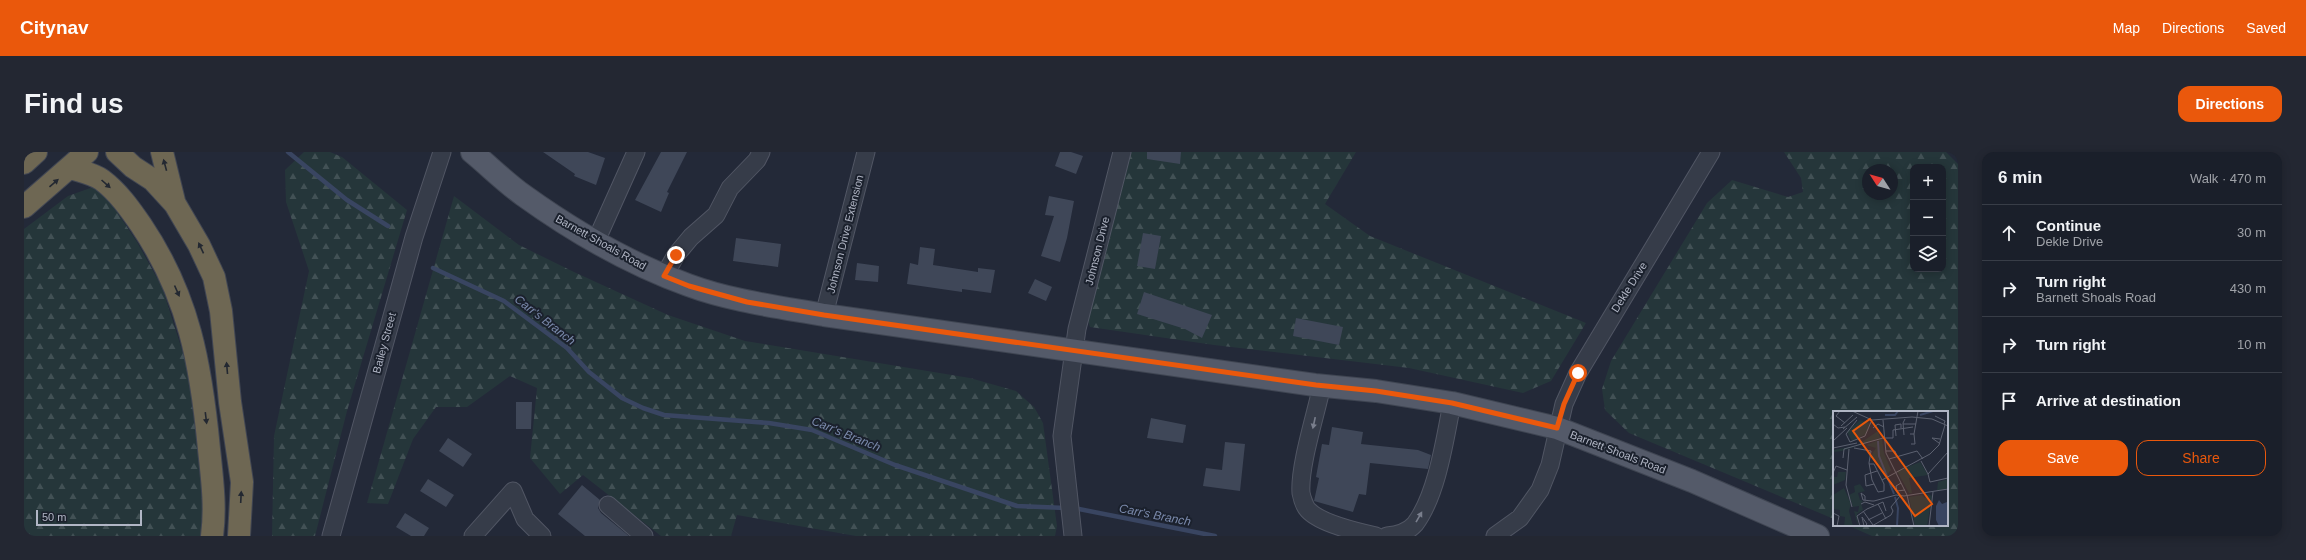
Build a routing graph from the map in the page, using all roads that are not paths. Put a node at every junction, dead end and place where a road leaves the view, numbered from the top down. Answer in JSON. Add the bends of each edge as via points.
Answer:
{"nodes":[{"id":1,"x":36,"y":152,"type":"edge"},
{"id":2,"x":87,"y":152,"type":"edge"},
{"id":3,"x":117,"y":152,"type":"edge"},
{"id":4,"x":142,"y":152,"type":"edge"},
{"id":5,"x":162,"y":152,"type":"edge"},
{"id":6,"x":442,"y":152,"type":"edge"},
{"id":7,"x":472,"y":152,"type":"edge"},
{"id":8,"x":636,"y":152,"type":"edge"},
{"id":9,"x":761,"y":152,"type":"edge"},
{"id":10,"x":866,"y":152,"type":"edge"},
{"id":11,"x":1122,"y":152,"type":"edge"},
{"id":12,"x":1711,"y":152,"type":"edge"},
{"id":13,"x":24,"y":163,"type":"edge"},
{"id":14,"x":71,"y":168,"type":"junction"},
{"id":15,"x":152,"y":180,"type":"junction"},
{"id":16,"x":175,"y":204,"type":"junction"},
{"id":17,"x":24,"y":207,"type":"edge"},
{"id":18,"x":596,"y":241,"type":"junction"},
{"id":19,"x":664,"y":276,"type":"junction"},
{"id":20,"x":824,"y":315,"type":"junction"},
{"id":21,"x":1074,"y":350,"type":"junction"},
{"id":22,"x":1322,"y":385,"type":"junction"},
{"id":23,"x":1452,"y":403,"type":"junction"},
{"id":24,"x":1557,"y":428,"type":"junction"},
{"id":25,"x":608,"y":505,"type":"dead end"},
{"id":26,"x":212,"y":536,"type":"edge"},
{"id":27,"x":239,"y":536,"type":"edge"},
{"id":28,"x":331,"y":536,"type":"edge"},
{"id":29,"x":473,"y":536,"type":"edge"},
{"id":30,"x":542,"y":536,"type":"edge"},
{"id":31,"x":644,"y":536,"type":"edge"},
{"id":32,"x":1073,"y":536,"type":"edge"},
{"id":33,"x":1376,"y":536,"type":"edge"},
{"id":34,"x":1387,"y":536,"type":"edge"},
{"id":35,"x":1495,"y":536,"type":"edge"},
{"id":36,"x":1818,"y":536,"type":"edge"}],
"edges":[{"from":1,"to":13,"type":"highway"},
{"from":2,"to":14,"type":"highway"},
{"from":3,"to":15,"type":"highway"},
{"from":4,"to":15,"type":"highway"},
{"from":16,"to":5,"type":"highway","one_way":true},
{"from":6,"to":28,"type":"street","name":"Bailey Street","via":[[414,237]]},
{"from":7,"to":18,"type":"main road","name":"Barnett Shoals Road","via":[[522,194]]},
{"from":8,"to":18,"type":"street"},
{"from":9,"to":19,"type":"street","via":[[757,160],[730,188],[716,215],[691,237],[676,255]]},
{"from":10,"to":20,"type":"street","name":"Johnson Drive Extension"},
{"from":11,"to":21,"type":"street","name":"Johnson Drive"},
{"from":12,"to":24,"type":"street","name":"Dekle Drive","via":[[1594,343],[1564,404]]},
{"from":17,"to":14,"type":"highway","one_way":true},
{"from":14,"to":26,"type":"highway","one_way":true,"via":[[101,179],[123,199],[170,273],[181,299],[194,347],[206,415],[215,505]]},
{"from":15,"to":16,"type":"highway"},
{"from":27,"to":16,"type":"highway","one_way":true,"via":[[242,482],[230,402],[221,312],[214,277],[199,244]]},
{"from":18,"to":19,"type":"main road","name":"Barnett Shoals Road","via":[[636,264]]},
{"from":19,"to":20,"type":"main road","name":"Barnett Shoals Road","via":[[689,286],[747,302]]},
{"from":20,"to":21,"type":"main road","name":"Barnett Shoals Road"},
{"from":21,"to":22,"type":"main road","name":"Barnett Shoals Road"},
{"from":21,"to":32,"type":"street","name":"Johnson Drive","via":[[1062,436]]},
{"from":22,"to":23,"type":"main road","name":"Barnett Shoals Road"},
{"from":22,"to":33,"type":"street","one_way":true,"via":[[1302,475],[1301,495],[1308,510],[1320,518],[1355,532]]},
{"from":23,"to":24,"type":"main road","name":"Barnett Shoals Road"},
{"from":34,"to":23,"type":"street","one_way":true,"via":[[1400,534],[1414,525],[1427,503],[1443,453]]},
{"from":24,"to":35,"type":"street","name":"Dekle Drive","via":[[1550,465],[1540,490],[1520,518]]},
{"from":24,"to":36,"type":"main road","name":"Barnett Shoals Road","via":[[1692,481]]},
{"from":25,"to":31,"type":"street"},
{"from":29,"to":30,"type":"street","via":[[513,491],[525,519]]}]}
